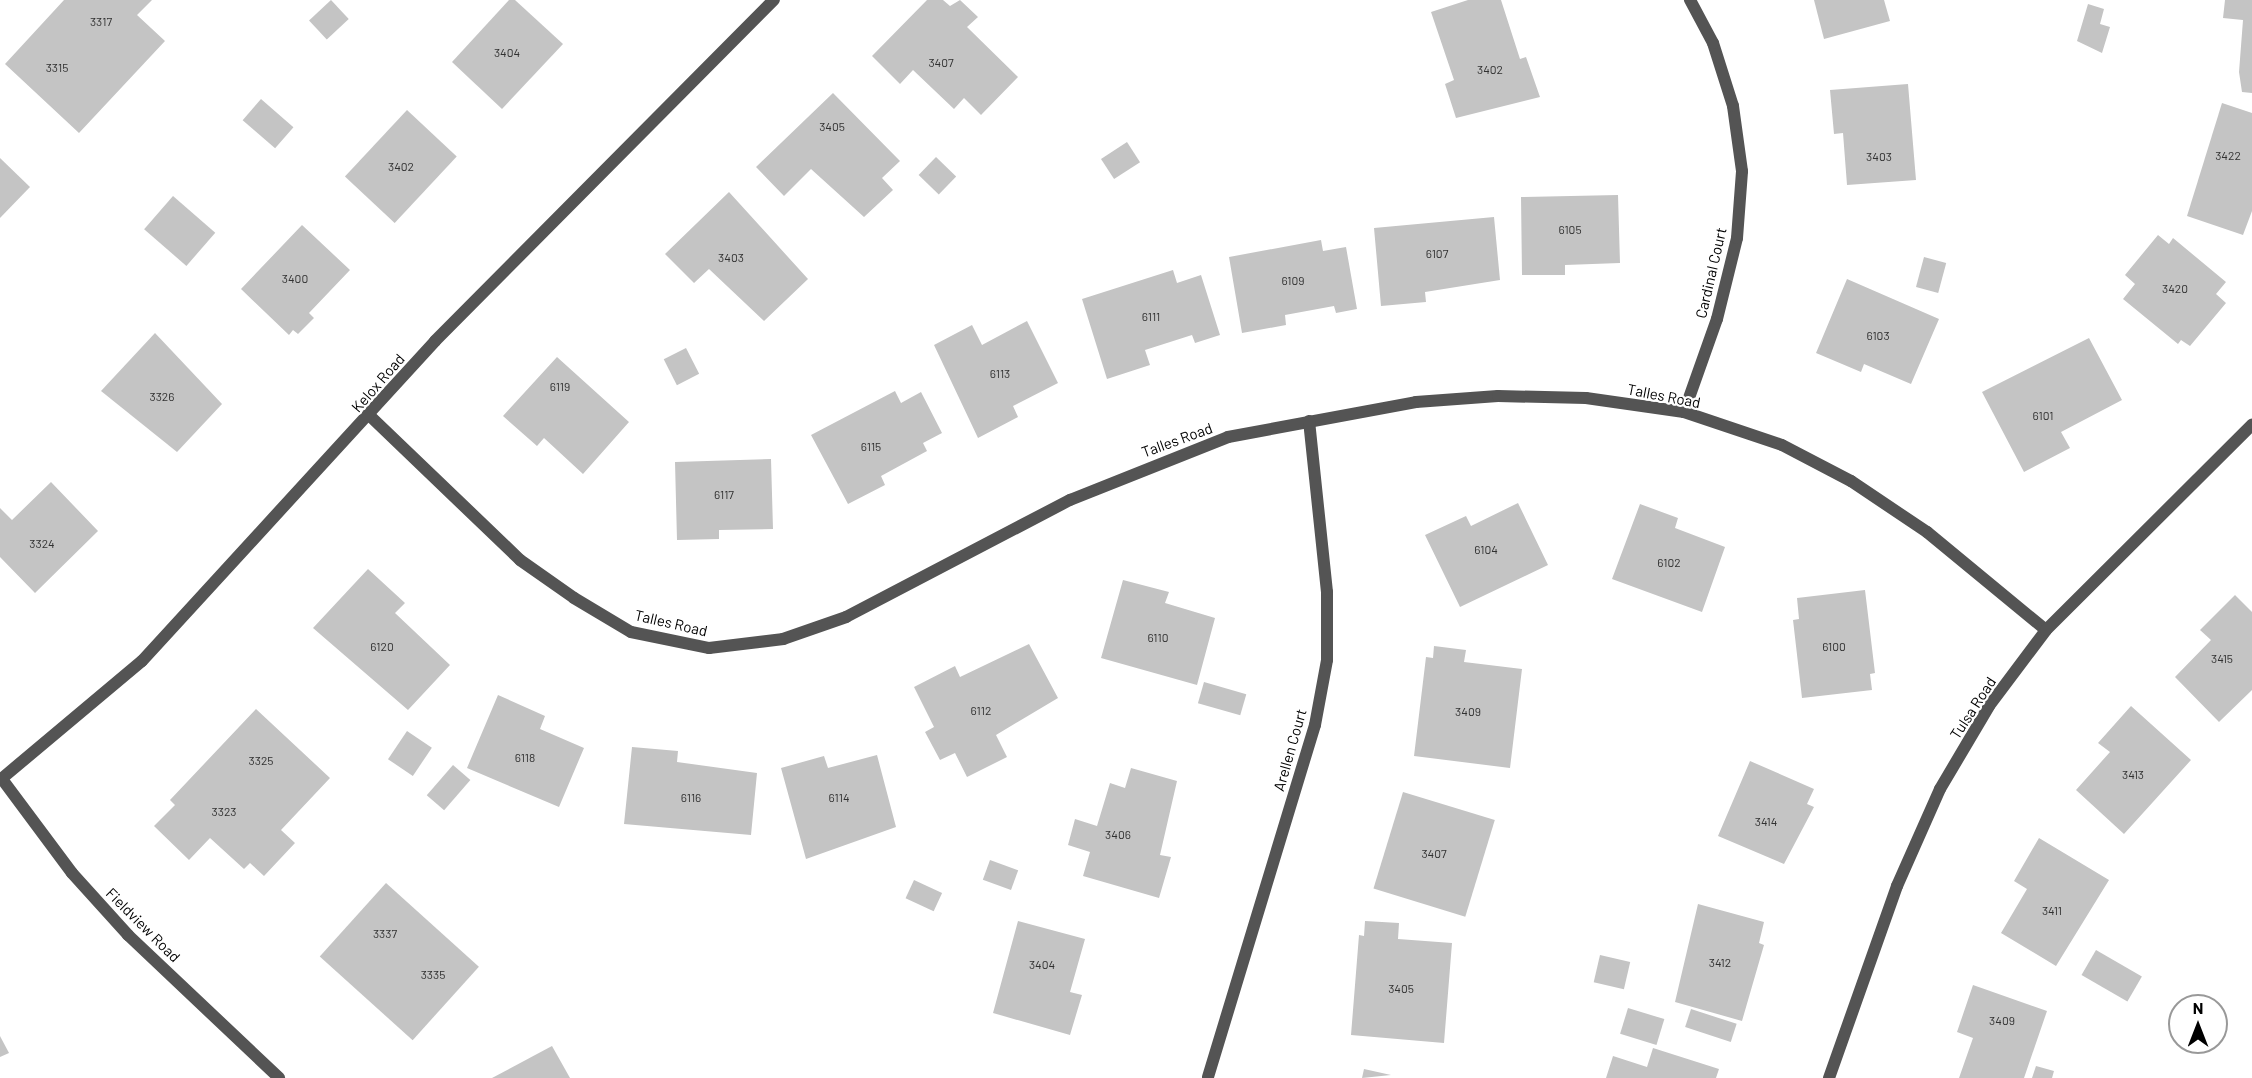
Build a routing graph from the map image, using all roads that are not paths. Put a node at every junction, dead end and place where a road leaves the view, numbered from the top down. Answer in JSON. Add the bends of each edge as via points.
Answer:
{"nodes":[{"id":1,"x":774,"y":0,"type":"edge"},
{"id":2,"x":1690,"y":0,"type":"edge"},
{"id":3,"x":1684,"y":412,"type":"junction"},
{"id":4,"x":370,"y":416,"type":"junction"},
{"id":5,"x":1309,"y":421,"type":"junction"},
{"id":6,"x":2252,"y":425,"type":"edge"},
{"id":7,"x":2046,"y":630,"type":"junction"},
{"id":8,"x":1,"y":780,"type":"edge"},
{"id":9,"x":1208,"y":1077,"type":"edge"},
{"id":10,"x":279,"y":1078,"type":"edge"},
{"id":11,"x":1829,"y":1078,"type":"edge"}],
"edges":[{"from":1,"to":4,"type":"street","name":"Kelox Road","via":[[629,142]]},
{"from":2,"to":3,"type":"street","name":"Cardinal Court","via":[[1713,43],[1733,106],[1742,171],[1731,261]]},
{"from":3,"to":5,"type":"street","name":"Talles Road","via":[[1586,398],[1498,396],[1416,402]]},
{"from":3,"to":7,"type":"street","name":"Talles Road","via":[[1782,445],[1851,481],[1928,532]]},
{"from":4,"to":5,"type":"street","name":"Talles Road","via":[[520,560],[574,598],[631,632],[709,648],[783,639],[846,617],[1070,500],[1153,464],[1228,437]]},
{"from":4,"to":8,"type":"street","name":"Kelox Road","via":[[142,661]]},
{"from":5,"to":9,"type":"street","name":"Arellen Court","via":[[1327,592],[1327,660],[1315,725]]},
{"from":6,"to":7,"type":"street","name":"Tulsa Road"},
{"from":7,"to":11,"type":"street","name":"Tulsa Road","via":[[1989,706],[1940,789],[1862,977]]},
{"from":8,"to":10,"type":"street","name":"Fieldview Road","via":[[72,873],[128,935]]}]}
